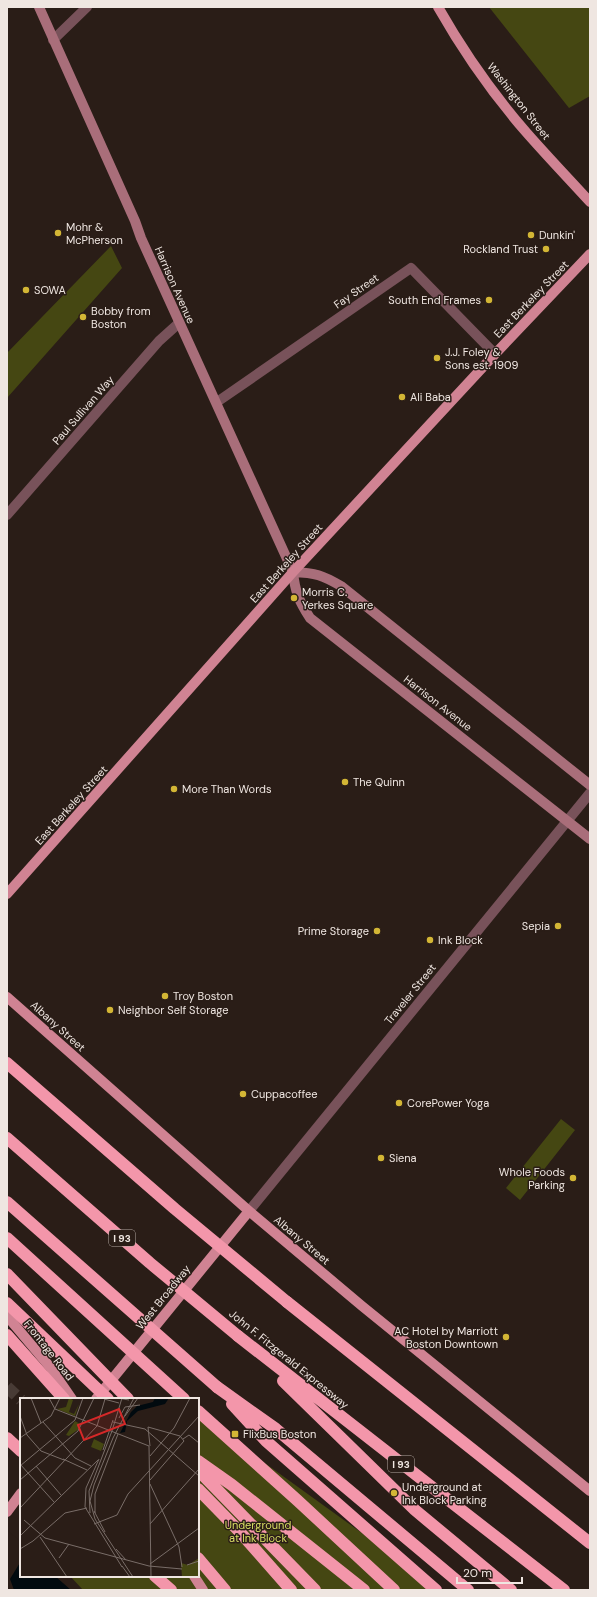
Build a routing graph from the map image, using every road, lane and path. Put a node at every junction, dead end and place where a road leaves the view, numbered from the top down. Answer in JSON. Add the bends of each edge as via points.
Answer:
{"nodes":[{"id":1,"x":39,"y":7,"type":"edge"},
{"id":2,"x":87,"y":7,"type":"edge"},
{"id":3,"x":438,"y":7,"type":"edge"},
{"id":4,"x":54,"y":40,"type":"junction"},
{"id":5,"x":590,"y":202,"type":"edge"},
{"id":6,"x":590,"y":254,"type":"edge"},
{"id":7,"x":179,"y":323,"type":"junction"},
{"id":8,"x":495,"y":354,"type":"junction"},
{"id":9,"x":216,"y":402,"type":"junction"},
{"id":10,"x":7,"y":515,"type":"edge"},
{"id":11,"x":294,"y":572,"type":"junction"},
{"id":12,"x":590,"y":785,"type":"edge"},
{"id":13,"x":590,"y":793,"type":"edge"},
{"id":14,"x":568,"y":821,"type":"junction"},
{"id":15,"x":590,"y":839,"type":"edge"},
{"id":16,"x":7,"y":894,"type":"edge"},
{"id":17,"x":7,"y":997,"type":"edge"},
{"id":18,"x":7,"y":1063,"type":"edge"},
{"id":19,"x":7,"y":1138,"type":"edge"},
{"id":20,"x":7,"y":1202,"type":"edge"},
{"id":21,"x":249,"y":1211,"type":"junction"},
{"id":22,"x":7,"y":1238,"type":"edge"},
{"id":23,"x":7,"y":1274,"type":"edge"},
{"id":24,"x":7,"y":1304,"type":"edge"},
{"id":25,"x":7,"y":1316,"type":"edge"},
{"id":26,"x":7,"y":1335,"type":"edge"},
{"id":27,"x":238,"y":1336,"type":"junction"},
{"id":28,"x":217,"y":1387,"type":"junction"},
{"id":29,"x":104,"y":1397,"type":"edge"},
{"id":30,"x":63,"y":1398,"type":"edge"},
{"id":31,"x":71,"y":1398,"type":"edge"},
{"id":32,"x":127,"y":1398,"type":"edge"},
{"id":33,"x":183,"y":1398,"type":"edge"},
{"id":34,"x":199,"y":1412,"type":"edge"},
{"id":35,"x":7,"y":1438,"type":"edge"},
{"id":36,"x":20,"y":1450,"type":"edge"},
{"id":37,"x":199,"y":1462,"type":"edge"},
{"id":38,"x":199,"y":1471,"type":"edge"},
{"id":39,"x":199,"y":1490,"type":"edge"},
{"id":40,"x":590,"y":1491,"type":"edge"},
{"id":41,"x":20,"y":1494,"type":"edge"},
{"id":42,"x":7,"y":1512,"type":"edge"},
{"id":43,"x":590,"y":1543,"type":"edge"},
{"id":44,"x":199,"y":1559,"type":"edge"},
{"id":45,"x":156,"y":1577,"type":"edge"},
{"id":46,"x":195,"y":1577,"type":"edge"},
{"id":47,"x":170,"y":1590,"type":"edge"},
{"id":48,"x":203,"y":1590,"type":"edge"},
{"id":49,"x":225,"y":1590,"type":"edge"},
{"id":50,"x":291,"y":1590,"type":"edge"},
{"id":51,"x":315,"y":1590,"type":"edge"},
{"id":52,"x":364,"y":1590,"type":"edge"},
{"id":53,"x":394,"y":1590,"type":"edge"},
{"id":54,"x":436,"y":1590,"type":"edge"},
{"id":55,"x":468,"y":1590,"type":"edge"},
{"id":56,"x":511,"y":1590,"type":"edge"},
{"id":57,"x":564,"y":1590,"type":"edge"}],
"edges":[{"from":1,"to":4,"type":"main road","name":"Harrison Avenue"},
{"from":2,"to":4,"type":"street"},
{"from":3,"to":5,"type":"main road","name":"Washington Street","via":[[515,119]]},
{"from":4,"to":7,"type":"main road","name":"Harrison Avenue"},
{"from":6,"to":8,"type":"main road","name":"East Berkeley Street"},
{"from":7,"to":9,"type":"main road","name":"Harrison Avenue"},
{"from":7,"to":10,"type":"street","name":"Paul Sullivan Way","via":[[159,341]]},
{"from":8,"to":9,"type":"street","name":"Fay Street","via":[[411,268]]},
{"from":8,"to":11,"type":"main road","name":"East Berkeley Street"},
{"from":9,"to":11,"type":"main road","name":"Harrison Avenue"},
{"from":11,"to":12,"type":"main road","via":[[322,576],[342,586]]},
{"from":11,"to":14,"type":"main road","name":"Harrison Avenue","via":[[295,589],[310,618]]},
{"from":11,"to":16,"type":"main road","name":"East Berkeley Street"},
{"from":13,"to":14,"type":"street","name":"Traveler Street"},
{"from":14,"to":15,"type":"main road","name":"Harrison Avenue"},
{"from":14,"to":21,"type":"street","name":"Traveler Street"},
{"from":17,"to":21,"type":"main road","name":"Albany Street"},
{"from":18,"to":43,"type":"highway","bridge":true,"via":[[287,1302]]},
{"from":19,"to":27,"type":"highway","name":"John F. Fitzgerald Expressway","number":"I 93","bridge":true},
{"from":20,"to":28,"type":"highway","bridge":true},
{"from":21,"to":29,"type":"main road","name":"West Broadway"},
{"from":21,"to":40,"type":"main road","name":"Albany Street"},
{"from":22,"to":33,"type":"highway","bridge":true},
{"from":23,"to":32,"type":"highway","bridge":true},
{"from":24,"to":29,"type":"highway"},
{"from":25,"to":31,"type":"main road","name":"Frontage Road","via":[[50,1367]]},
{"from":26,"to":30,"type":"highway"},
{"from":27,"to":56,"type":"highway","via":[[415,1510]]},
{"from":27,"to":57,"type":"highway","name":"John F. Fitzgerald Expressway","number":"I 93"},
{"from":28,"to":54,"type":"highway","via":[[266,1441]]},
{"from":28,"to":55,"type":"highway","via":[[276,1429]]},
{"from":34,"to":53,"type":"highway"},
{"from":35,"to":36,"type":"highway"},
{"from":37,"to":52,"type":"highway"},
{"from":38,"to":51,"type":"highway"},
{"from":39,"to":50,"type":"highway"},
{"from":41,"to":42,"type":"main road"},
{"from":44,"to":49,"type":"highway"},
{"from":45,"to":47,"type":"highway"},
{"from":46,"to":48,"type":"main road"}]}
